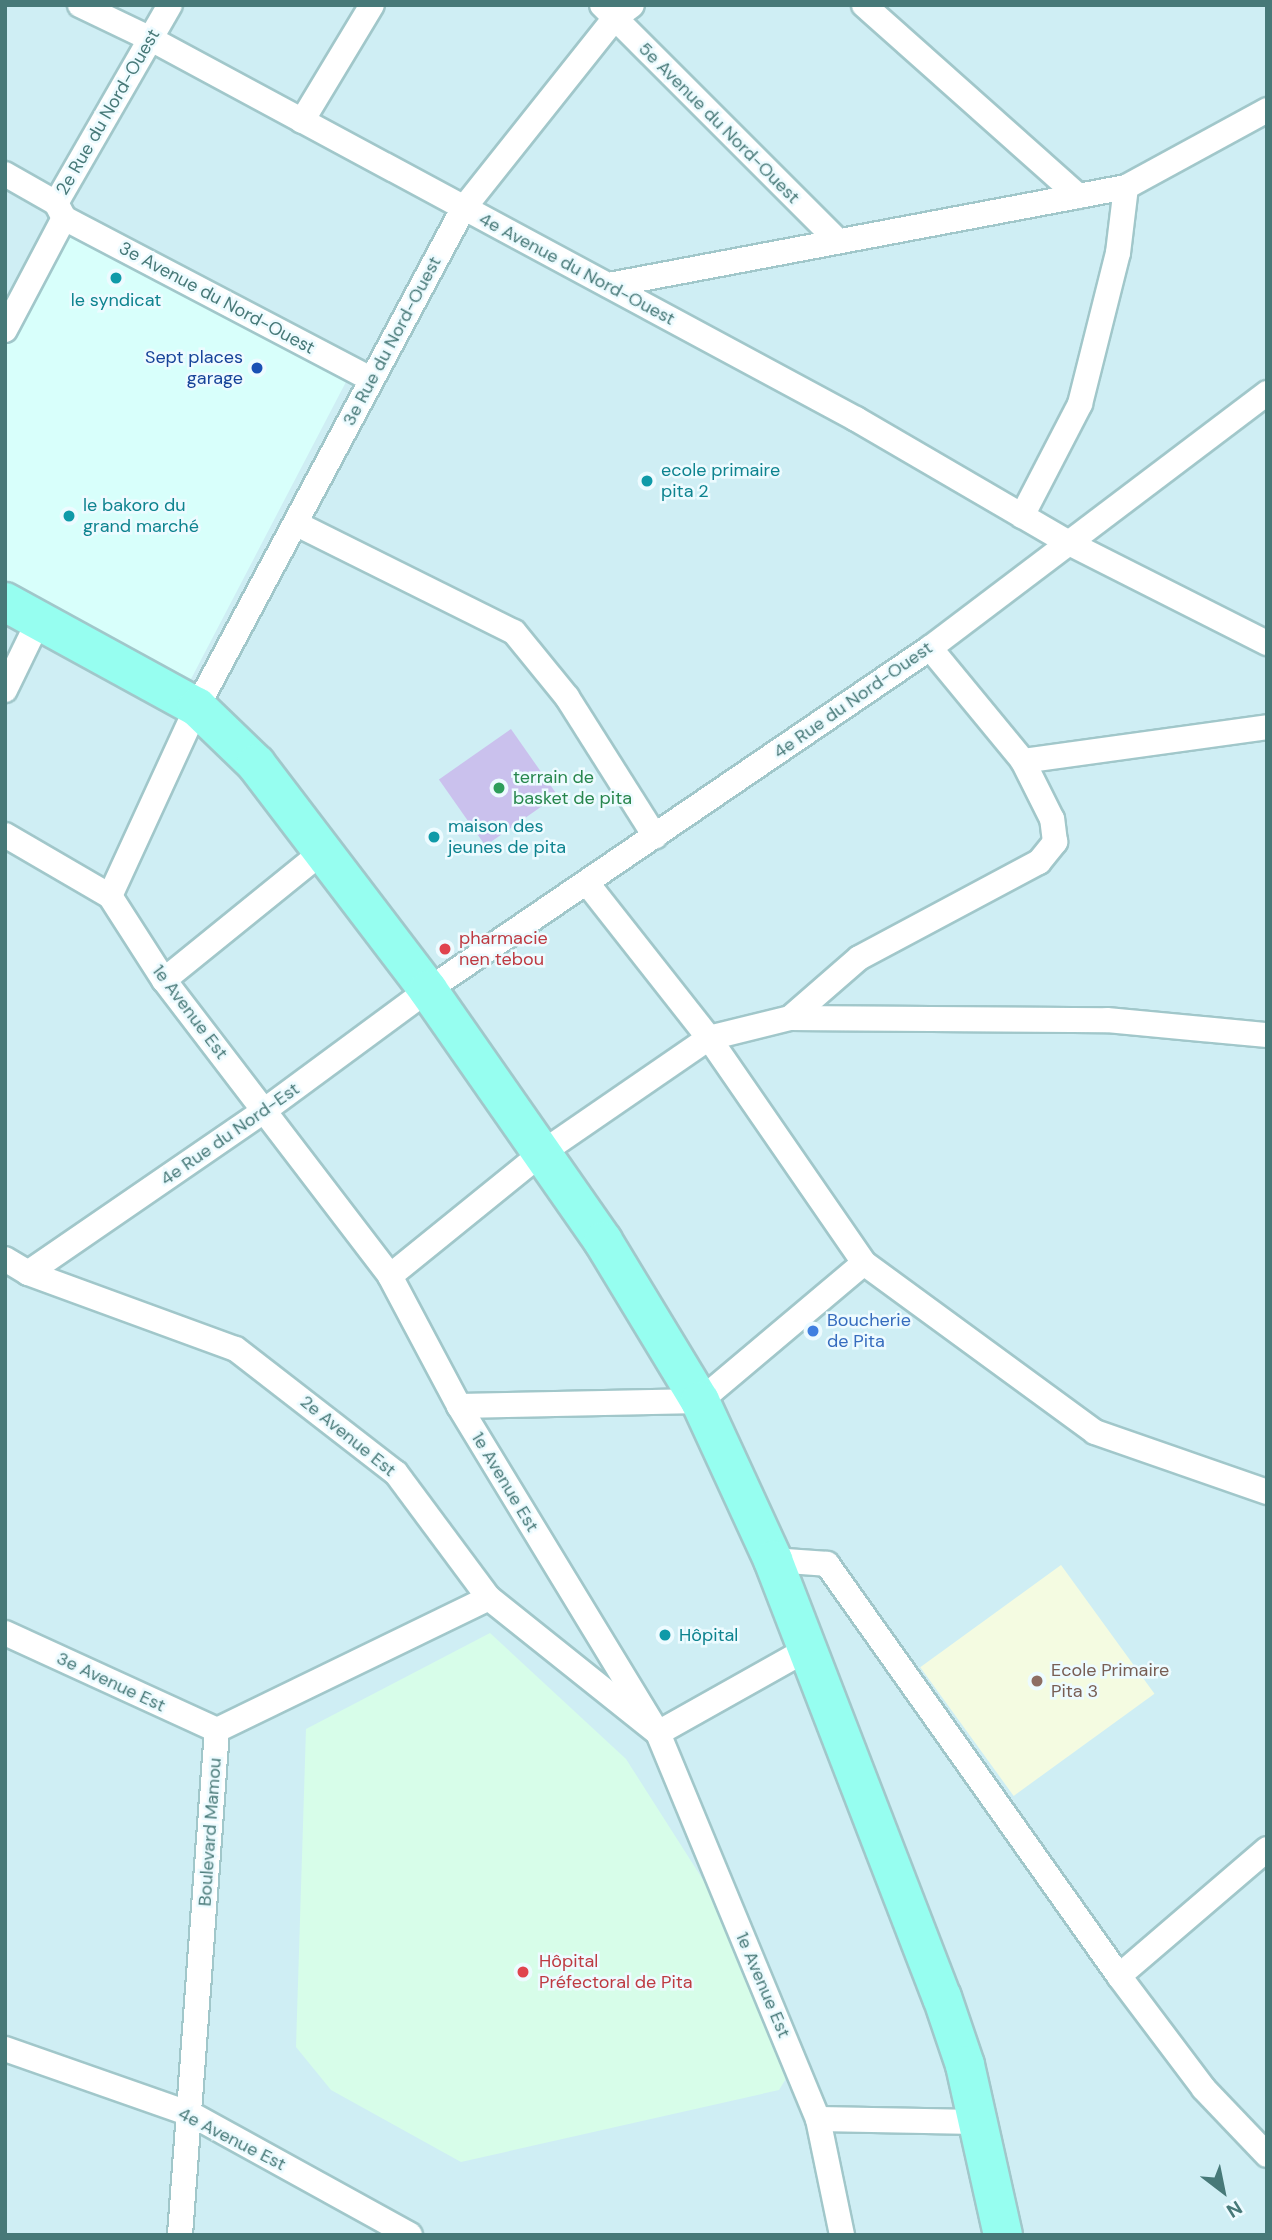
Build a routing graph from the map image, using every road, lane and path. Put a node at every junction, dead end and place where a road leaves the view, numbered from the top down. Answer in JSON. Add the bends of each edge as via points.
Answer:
{"nodes":[{"id":1,"x":80,"y":5,"type":"edge"},
{"id":2,"x":170,"y":5,"type":"edge"},
{"id":3,"x":372,"y":5,"type":"edge"},
{"id":4,"x":864,"y":5,"type":"edge"},
{"id":5,"x":616,"y":9,"type":"edge"},
{"id":6,"x":151,"y":39,"type":"junction"},
{"id":7,"x":1267,"y":110,"type":"edge"},
{"id":8,"x":302,"y":121,"type":"junction"},
{"id":9,"x":5,"y":174,"type":"edge"},
{"id":10,"x":1126,"y":187,"type":"junction"},
{"id":11,"x":1078,"y":196,"type":"junction"},
{"id":12,"x":463,"y":209,"type":"junction"},
{"id":13,"x":60,"y":211,"type":"junction"},
{"id":14,"x":836,"y":240,"type":"junction"},
{"id":15,"x":609,"y":285,"type":"junction"},
{"id":16,"x":5,"y":330,"type":"edge"},
{"id":17,"x":369,"y":377,"type":"junction"},
{"id":18,"x":1267,"y":393,"type":"edge"},
{"id":19,"x":1023,"y":516,"type":"junction"},
{"id":20,"x":297,"y":524,"type":"junction"},
{"id":21,"x":1069,"y":543,"type":"junction"},
{"id":22,"x":5,"y":601,"type":"edge"},
{"id":23,"x":38,"y":620,"type":"junction"},
{"id":24,"x":1267,"y":643,"type":"edge"},
{"id":25,"x":930,"y":648,"type":"junction"},
{"id":26,"x":5,"y":690,"type":"edge"},
{"id":27,"x":197,"y":707,"type":"junction"},
{"id":28,"x":1267,"y":727,"type":"edge"},
{"id":29,"x":1023,"y":761,"type":"junction"},
{"id":30,"x":5,"y":835,"type":"edge"},
{"id":31,"x":655,"y":836,"type":"junction"},
{"id":32,"x":321,"y":853,"type":"junction"},
{"id":33,"x":587,"y":883,"type":"junction"},
{"id":34,"x":110,"y":896,"type":"junction"},
{"id":35,"x":164,"y":980,"type":"junction"},
{"id":36,"x":428,"y":990,"type":"junction"},
{"id":37,"x":790,"y":1017,"type":"junction"},
{"id":38,"x":1267,"y":1035,"type":"edge"},
{"id":39,"x":709,"y":1038,"type":"junction"},
{"id":40,"x":265,"y":1111,"type":"junction"},
{"id":41,"x":543,"y":1153,"type":"junction"},
{"id":42,"x":5,"y":1259,"type":"edge"},
{"id":43,"x":864,"y":1263,"type":"junction"},
{"id":44,"x":29,"y":1273,"type":"junction"},
{"id":45,"x":390,"y":1276,"type":"junction"},
{"id":46,"x":700,"y":1401,"type":"junction"},
{"id":47,"x":458,"y":1406,"type":"junction"},
{"id":48,"x":1267,"y":1492,"type":"edge"},
{"id":49,"x":773,"y":1560,"type":"junction"},
{"id":50,"x":489,"y":1598,"type":"junction"},
{"id":51,"x":5,"y":1633,"type":"edge"},
{"id":52,"x":806,"y":1650,"type":"junction"},
{"id":53,"x":217,"y":1730,"type":"junction"},
{"id":54,"x":658,"y":1733,"type":"junction"},
{"id":55,"x":1267,"y":1849,"type":"edge"},
{"id":56,"x":1119,"y":1976,"type":"junction"},
{"id":57,"x":5,"y":2049,"type":"edge"},
{"id":58,"x":191,"y":2114,"type":"junction"},
{"id":59,"x":818,"y":2119,"type":"junction"},
{"id":60,"x":978,"y":2122,"type":"junction"},
{"id":61,"x":1267,"y":2155,"type":"edge"},
{"id":62,"x":180,"y":2235,"type":"edge"},
{"id":63,"x":410,"y":2235,"type":"edge"},
{"id":64,"x":842,"y":2235,"type":"edge"},
{"id":65,"x":1003,"y":2235,"type":"edge"}],
"edges":[{"from":1,"to":6,"type":"street","name":"4e Avenue du Nord-Ouest"},
{"from":2,"to":6,"type":"street","name":"2e Rue du Nord-Ouest"},
{"from":3,"to":8,"type":"street"},
{"from":4,"to":11,"type":"street"},
{"from":5,"to":12,"type":"street","name":"3e Rue du Nord-Ouest"},
{"from":5,"to":14,"type":"street","name":"5e Avenue du Nord-Ouest"},
{"from":6,"to":8,"type":"street","name":"4e Avenue du Nord-Ouest"},
{"from":6,"to":13,"type":"street","name":"2e Rue du Nord-Ouest"},
{"from":7,"to":10,"type":"street"},
{"from":8,"to":12,"type":"street","name":"4e Avenue du Nord-Ouest"},
{"from":9,"to":13,"type":"street","name":"3e Avenue du Nord-Ouest"},
{"from":10,"to":11,"type":"street"},
{"from":10,"to":19,"type":"street","via":[[1118,253],[1080,404]]},
{"from":11,"to":14,"type":"street"},
{"from":12,"to":15,"type":"street","name":"4e Avenue du Nord-Ouest"},
{"from":12,"to":17,"type":"street","name":"3e Rue du Nord-Ouest"},
{"from":13,"to":16,"type":"street","name":"2e Rue du Nord-Ouest"},
{"from":13,"to":17,"type":"street","name":"3e Avenue du Nord-Ouest"},
{"from":14,"to":15,"type":"street"},
{"from":15,"to":19,"type":"street","name":"4e Avenue du Nord-Ouest"},
{"from":17,"to":20,"type":"street","name":"3e Rue du Nord-Ouest"},
{"from":18,"to":21,"type":"street","name":"4e Rue du Nord-Ouest"},
{"from":19,"to":21,"type":"street","name":"4e Avenue du Nord-Ouest"},
{"from":20,"to":27,"type":"street","name":"3e Rue du Nord-Ouest"},
{"from":20,"to":31,"type":"street","via":[[514,632],[567,697]]},
{"from":21,"to":24,"type":"street","name":"4e Avenue du Nord-Ouest"},
{"from":21,"to":25,"type":"street","name":"4e Rue du Nord-Ouest"},
{"from":22,"to":23,"type":"highway"},
{"from":23,"to":26,"type":"street"},
{"from":23,"to":27,"type":"highway"},
{"from":25,"to":29,"type":"street"},
{"from":25,"to":31,"type":"street","name":"4e Rue du Nord-Ouest"},
{"from":27,"to":32,"type":"highway","via":[[256,764]]},
{"from":27,"to":34,"type":"street","name":"3e Rue du Nord-Ouest"},
{"from":28,"to":29,"type":"street"},
{"from":29,"to":37,"type":"street","via":[[1052,820],[1055,842],[1039,862],[859,958]]},
{"from":30,"to":34,"type":"street","name":"1e Avenue Est"},
{"from":31,"to":33,"type":"street","name":"4e Rue du Nord-Ouest"},
{"from":32,"to":35,"type":"street"},
{"from":32,"to":36,"type":"highway"},
{"from":33,"to":36,"type":"street","name":"4e Rue du Nord-Ouest"},
{"from":33,"to":39,"type":"street"},
{"from":34,"to":35,"type":"street","name":"1e Avenue Est"},
{"from":35,"to":40,"type":"street","name":"1e Avenue Est"},
{"from":36,"to":40,"type":"street","name":"4e Rue du Nord-Est"},
{"from":36,"to":41,"type":"highway"},
{"from":37,"to":38,"type":"street","via":[[1107,1020]]},
{"from":37,"to":39,"type":"street"},
{"from":39,"to":41,"type":"street"},
{"from":39,"to":43,"type":"street"},
{"from":40,"to":44,"type":"street","name":"4e Rue du Nord-Est"},
{"from":40,"to":45,"type":"street","name":"1e Avenue Est"},
{"from":41,"to":45,"type":"street"},
{"from":41,"to":46,"type":"highway"},
{"from":42,"to":44,"type":"street","name":"2e Avenue Est"},
{"from":43,"to":46,"type":"street"},
{"from":43,"to":48,"type":"street","via":[[1095,1433]]},
{"from":44,"to":50,"type":"street","name":"2e Avenue Est","via":[[236,1349],[396,1473]]},
{"from":45,"to":47,"type":"street","name":"1e Avenue Est"},
{"from":46,"to":47,"type":"street"},
{"from":46,"to":49,"type":"highway"},
{"from":47,"to":54,"type":"street","name":"1e Avenue Est"},
{"from":49,"to":52,"type":"highway"},
{"from":49,"to":56,"type":"street","via":[[827,1564]]},
{"from":50,"to":53,"type":"street"},
{"from":50,"to":54,"type":"street","name":"2e Avenue Est"},
{"from":51,"to":53,"type":"street","name":"3e Avenue Est"},
{"from":52,"to":54,"type":"street"},
{"from":52,"to":60,"type":"highway","via":[[942,1997]]},
{"from":53,"to":58,"type":"street","name":"Boulevard Mamou"},
{"from":54,"to":59,"type":"street","name":"1e Avenue Est"},
{"from":55,"to":56,"type":"street"},
{"from":56,"to":61,"type":"street","via":[[1204,2089]]},
{"from":57,"to":58,"type":"street","name":"4e Avenue Est"},
{"from":58,"to":62,"type":"street","name":"Boulevard Mamou"},
{"from":58,"to":63,"type":"street","name":"4e Avenue Est"},
{"from":59,"to":60,"type":"street"},
{"from":59,"to":64,"type":"street","name":"1e Avenue Est"},
{"from":60,"to":65,"type":"highway"}]}
